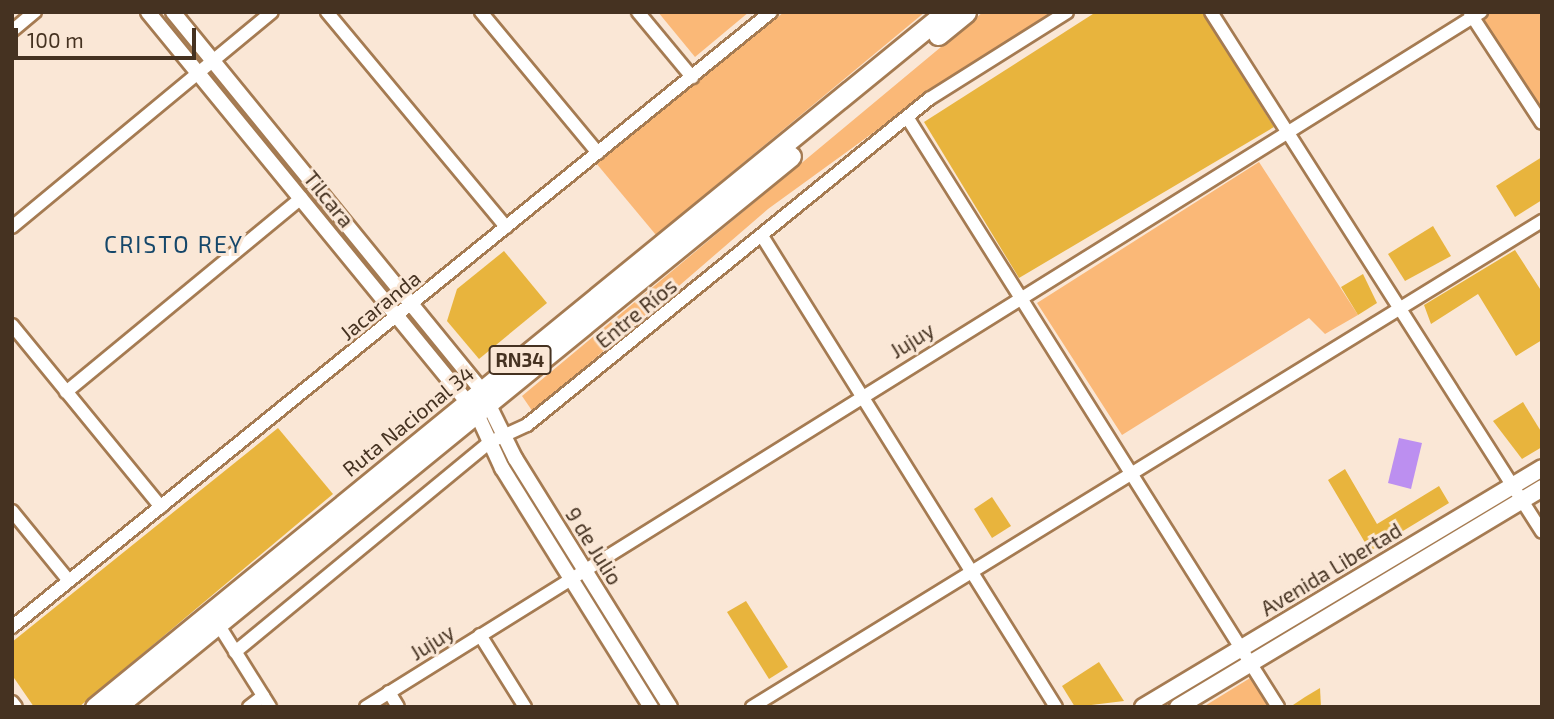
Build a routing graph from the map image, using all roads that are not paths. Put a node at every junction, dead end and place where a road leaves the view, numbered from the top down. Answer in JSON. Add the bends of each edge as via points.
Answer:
{"nodes":[{"id":1,"x":35,"y":12,"type":"edge"},
{"id":2,"x":148,"y":12,"type":"edge"},
{"id":3,"x":173,"y":12,"type":"edge"},
{"id":4,"x":272,"y":12,"type":"edge"},
{"id":5,"x":327,"y":12,"type":"edge"},
{"id":6,"x":481,"y":12,"type":"edge"},
{"id":7,"x":638,"y":12,"type":"edge"},
{"id":8,"x":771,"y":12,"type":"edge"},
{"id":9,"x":946,"y":12,"type":"edge"},
{"id":10,"x":966,"y":12,"type":"edge"},
{"id":11,"x":1067,"y":12,"type":"edge"},
{"id":12,"x":1211,"y":12,"type":"edge"},
{"id":13,"x":1475,"y":14,"type":"edge"},
{"id":14,"x":12,"y":31,"type":"edge"},
{"id":15,"x":212,"y":61,"type":"junction"},
{"id":16,"x":198,"y":72,"type":"junction"},
{"id":17,"x":692,"y":77,"type":"junction"},
{"id":18,"x":907,"y":117,"type":"junction"},
{"id":19,"x":1542,"y":123,"type":"edge"},
{"id":20,"x":1287,"y":132,"type":"junction"},
{"id":21,"x":598,"y":153,"type":"junction"},
{"id":22,"x":301,"y":198,"type":"junction"},
{"id":23,"x":1542,"y":221,"type":"edge"},
{"id":24,"x":12,"y":227,"type":"edge"},
{"id":25,"x":506,"y":227,"type":"junction"},
{"id":26,"x":762,"y":236,"type":"junction"},
{"id":27,"x":1018,"y":296,"type":"junction"},
{"id":28,"x":412,"y":304,"type":"junction"},
{"id":29,"x":1399,"y":309,"type":"junction"},
{"id":30,"x":397,"y":316,"type":"junction"},
{"id":31,"x":12,"y":325,"type":"edge"},
{"id":32,"x":66,"y":392,"type":"junction"},
{"id":33,"x":860,"y":394,"type":"junction"},
{"id":34,"x":479,"y":402,"type":"junction"},
{"id":35,"x":505,"y":435,"type":"junction"},
{"id":36,"x":489,"y":442,"type":"junction"},
{"id":37,"x":1542,"y":468,"type":"edge"},
{"id":38,"x":1129,"y":475,"type":"junction"},
{"id":39,"x":1542,"y":488,"type":"edge"},
{"id":40,"x":1517,"y":493,"type":"junction"},
{"id":41,"x":161,"y":507,"type":"junction"},
{"id":42,"x":12,"y":511,"type":"edge"},
{"id":43,"x":1542,"y":532,"type":"edge"},
{"id":44,"x":584,"y":569,"type":"junction"},
{"id":45,"x":971,"y":572,"type":"junction"},
{"id":46,"x":570,"y":578,"type":"junction"},
{"id":47,"x":69,"y":581,"type":"junction"},
{"id":48,"x":218,"y":624,"type":"junction"},
{"id":49,"x":12,"y":627,"type":"edge"},
{"id":50,"x":480,"y":635,"type":"junction"},
{"id":51,"x":1237,"y":649,"type":"junction"},
{"id":52,"x":235,"y":652,"type":"junction"},
{"id":53,"x":1250,"y":662,"type":"junction"},
{"id":54,"x":389,"y":692,"type":"junction"},
{"id":55,"x":266,"y":701,"type":"edge"},
{"id":56,"x":12,"y":702,"type":"edge"},
{"id":57,"x":16,"y":707,"type":"edge"},
{"id":58,"x":95,"y":707,"type":"edge"},
{"id":59,"x":116,"y":707,"type":"edge"},
{"id":60,"x":249,"y":707,"type":"edge"},
{"id":61,"x":366,"y":707,"type":"edge"},
{"id":62,"x":398,"y":707,"type":"edge"},
{"id":63,"x":526,"y":707,"type":"edge"},
{"id":64,"x":650,"y":707,"type":"edge"},
{"id":65,"x":670,"y":707,"type":"edge"},
{"id":66,"x":752,"y":707,"type":"edge"},
{"id":67,"x":1056,"y":707,"type":"edge"},
{"id":68,"x":1143,"y":707,"type":"edge"},
{"id":69,"x":1178,"y":707,"type":"edge"},
{"id":70,"x":1278,"y":707,"type":"edge"}],
"edges":[{"from":1,"to":14,"type":"street"},
{"from":2,"to":16,"type":"street","name":"Tilcara"},
{"from":3,"to":15,"type":"street","name":"Tilcara"},
{"from":4,"to":15,"type":"street"},
{"from":5,"to":25,"type":"street"},
{"from":6,"to":21,"type":"street"},
{"from":7,"to":17,"type":"street"},
{"from":8,"to":17,"type":"street","name":"Jacaranda"},
{"from":9,"to":34,"type":"highway","name":"Ruta Nacional 34","number":"RN34"},
{"from":10,"to":34,"type":"highway","name":"Ruta Nacional 34","number":"RN34"},
{"from":11,"to":18,"type":"street","name":"Entre Ríos"},
{"from":12,"to":20,"type":"street"},
{"from":13,"to":19,"type":"street"},
{"from":13,"to":20,"type":"street","name":"Jujuy"},
{"from":15,"to":16,"type":"street"},
{"from":15,"to":28,"type":"street","name":"Tilcara"},
{"from":16,"to":22,"type":"street","name":"Tilcara"},
{"from":16,"to":24,"type":"street"},
{"from":17,"to":21,"type":"street","name":"Jacaranda"},
{"from":18,"to":26,"type":"street","name":"Entre Ríos"},
{"from":18,"to":27,"type":"street"},
{"from":20,"to":27,"type":"street","name":"Jujuy"},
{"from":20,"to":29,"type":"street"},
{"from":21,"to":25,"type":"street","name":"Jacaranda"},
{"from":22,"to":30,"type":"street","name":"Tilcara"},
{"from":22,"to":32,"type":"street"},
{"from":23,"to":29,"type":"street"},
{"from":25,"to":28,"type":"street","name":"Jacaranda"},
{"from":26,"to":33,"type":"street"},
{"from":26,"to":35,"type":"street","name":"Entre Ríos","via":[[527,425]]},
{"from":27,"to":33,"type":"street","name":"Jujuy"},
{"from":27,"to":38,"type":"street"},
{"from":28,"to":30,"type":"street","name":"Jacaranda"},
{"from":28,"to":34,"type":"street","name":"Tilcara"},
{"from":29,"to":38,"type":"street"},
{"from":29,"to":40,"type":"street"},
{"from":30,"to":34,"type":"street","name":"Tilcara"},
{"from":30,"to":41,"type":"street","name":"Jacaranda"},
{"from":31,"to":32,"type":"street"},
{"from":32,"to":41,"type":"street"},
{"from":33,"to":44,"type":"street","name":"Jujuy"},
{"from":33,"to":45,"type":"street"},
{"from":34,"to":35,"type":"street","name":"9 de Julio"},
{"from":34,"to":36,"type":"street","name":"9 de Julio"},
{"from":34,"to":48,"type":"highway","name":"Ruta Nacional 34","number":"RN34"},
{"from":34,"to":58,"type":"highway","name":"Ruta Nacional 34","number":"RN34"},
{"from":35,"to":36,"type":"street","name":"Entre Ríos"},
{"from":35,"to":44,"type":"street","name":"9 de Julio"},
{"from":36,"to":46,"type":"street","name":"9 de Julio"},
{"from":36,"to":52,"type":"street","name":"Entre Ríos"},
{"from":37,"to":40,"type":"main road","name":"Avenida Libertad"},
{"from":38,"to":45,"type":"street"},
{"from":38,"to":51,"type":"street"},
{"from":39,"to":40,"type":"main road","name":"Avenida Libertad"},
{"from":40,"to":43,"type":"street"},
{"from":40,"to":51,"type":"main road","name":"Avenida Libertad"},
{"from":40,"to":53,"type":"main road","name":"Avenida Libertad"},
{"from":41,"to":47,"type":"street","name":"Jacaranda"},
{"from":42,"to":47,"type":"street"},
{"from":44,"to":46,"type":"street","name":"Jujuy"},
{"from":44,"to":65,"type":"street","name":"9 de Julio"},
{"from":45,"to":66,"type":"street"},
{"from":45,"to":67,"type":"street"},
{"from":46,"to":50,"type":"street","name":"Jujuy"},
{"from":46,"to":64,"type":"street","name":"9 de Julio"},
{"from":47,"to":49,"type":"street","name":"Jacaranda"},
{"from":48,"to":52,"type":"street"},
{"from":48,"to":59,"type":"highway","name":"Ruta Nacional 34","number":"RN34"},
{"from":50,"to":54,"type":"street","name":"Jujuy"},
{"from":50,"to":63,"type":"street"},
{"from":51,"to":53,"type":"street"},
{"from":51,"to":68,"type":"main road","name":"Avenida Libertad"},
{"from":52,"to":55,"type":"street"},
{"from":53,"to":69,"type":"main road","name":"Avenida Libertad"},
{"from":53,"to":70,"type":"street"},
{"from":54,"to":61,"type":"street","name":"Jujuy"},
{"from":54,"to":62,"type":"street"},
{"from":55,"to":60,"type":"street"},
{"from":56,"to":57,"type":"street"}]}
